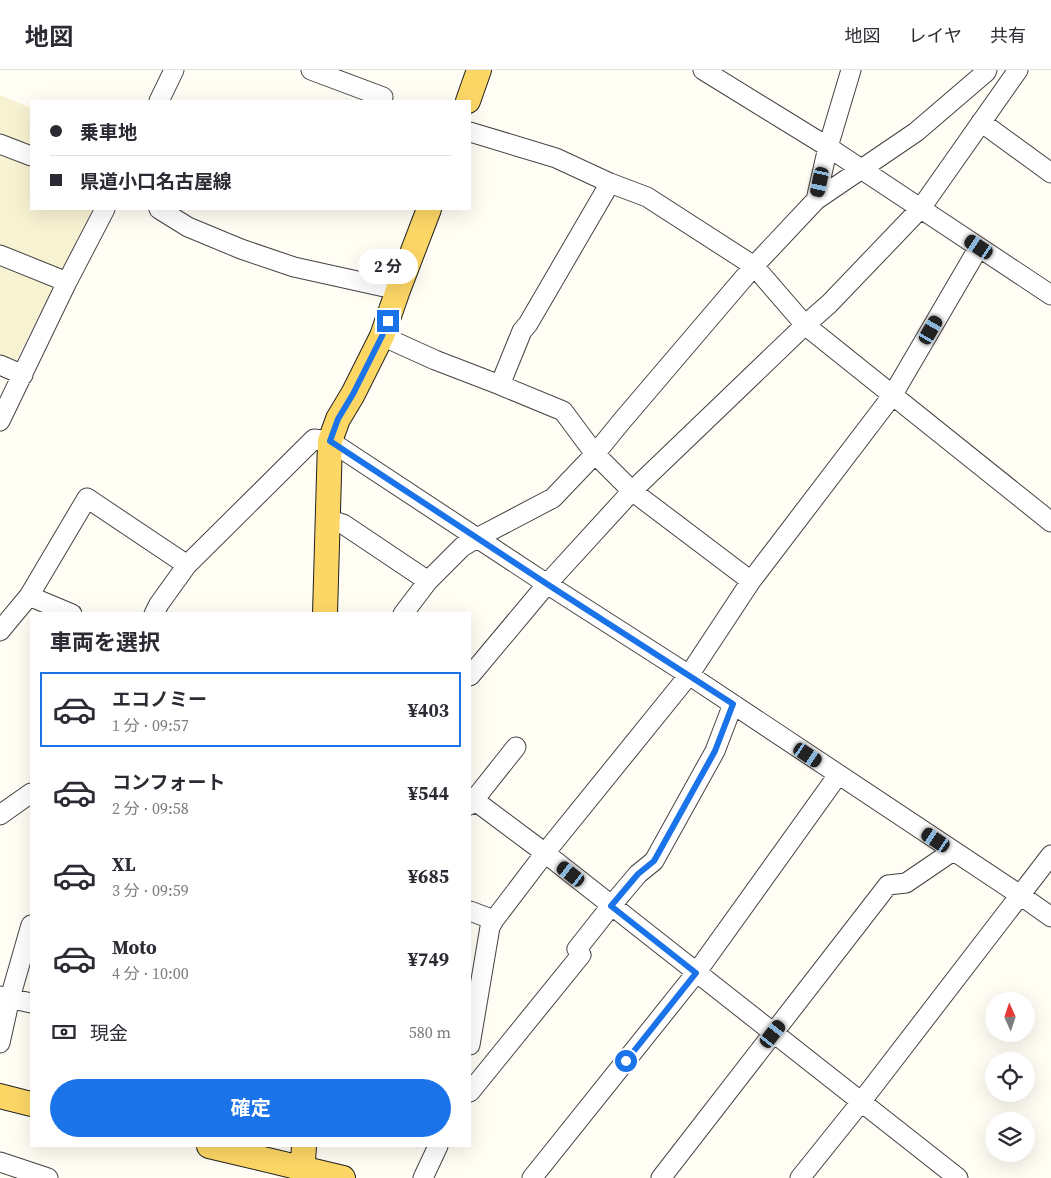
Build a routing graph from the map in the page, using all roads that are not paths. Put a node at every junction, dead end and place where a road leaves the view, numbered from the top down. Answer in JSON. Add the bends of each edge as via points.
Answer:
{"nodes":[{"id":1,"x":174,"y":70,"type":"edge"},
{"id":2,"x":311,"y":70,"type":"edge"},
{"id":3,"x":479,"y":70,"type":"edge"},
{"id":4,"x":703,"y":70,"type":"edge"},
{"id":5,"x":851,"y":70,"type":"edge"},
{"id":6,"x":1018,"y":70,"type":"edge"},
{"id":7,"x":985,"y":71,"type":"edge"},
{"id":8,"x":1006,"y":86,"type":"junction"},
{"id":9,"x":159,"y":100,"type":"edge"},
{"id":10,"x":382,"y":100,"type":"edge"},
{"id":11,"x":468,"y":100,"type":"edge"},
{"id":12,"x":981,"y":122,"type":"junction"},
{"id":13,"x":471,"y":132,"type":"edge"},
{"id":14,"x":0,"y":144,"type":"edge"},
{"id":15,"x":828,"y":147,"type":"junction"},
{"id":16,"x":30,"y":156,"type":"edge"},
{"id":17,"x":861,"y":170,"type":"junction"},
{"id":18,"x":1051,"y":173,"type":"edge"},
{"id":19,"x":610,"y":182,"type":"junction"},
{"id":20,"x":816,"y":200,"type":"junction"},
{"id":21,"x":921,"y":208,"type":"junction"},
{"id":22,"x":104,"y":210,"type":"edge"},
{"id":23,"x":161,"y":210,"type":"edge"},
{"id":24,"x":429,"y":210,"type":"edge"},
{"id":25,"x":979,"y":247,"type":"junction"},
{"id":26,"x":0,"y":256,"type":"edge"},
{"id":27,"x":754,"y":266,"type":"junction"},
{"id":28,"x":67,"y":282,"type":"junction"},
{"id":29,"x":398,"y":290,"type":"junction"},
{"id":30,"x":1051,"y":295,"type":"edge"},
{"id":31,"x":805,"y":325,"type":"junction"},
{"id":32,"x":382,"y":336,"type":"junction"},
{"id":33,"x":0,"y":365,"type":"edge"},
{"id":34,"x":23,"y":375,"type":"junction"},
{"id":35,"x":500,"y":386,"type":"junction"},
{"id":36,"x":892,"y":396,"type":"junction"},
{"id":37,"x":0,"y":421,"type":"edge"},
{"id":38,"x":330,"y":441,"type":"junction"},
{"id":39,"x":595,"y":454,"type":"junction"},
{"id":40,"x":632,"y":491,"type":"junction"},
{"id":41,"x":1048,"y":515,"type":"edge"},
{"id":42,"x":328,"y":519,"type":"junction"},
{"id":43,"x":477,"y":538,"type":"junction"},
{"id":44,"x":186,"y":565,"type":"junction"},
{"id":45,"x":428,"y":581,"type":"junction"},
{"id":46,"x":751,"y":581,"type":"junction"},
{"id":47,"x":547,"y":584,"type":"junction"},
{"id":48,"x":29,"y":596,"type":"junction"},
{"id":49,"x":329,"y":610,"type":"edge"},
{"id":50,"x":67,"y":612,"type":"edge"},
{"id":51,"x":155,"y":612,"type":"edge"},
{"id":52,"x":405,"y":612,"type":"edge"},
{"id":53,"x":0,"y":631,"type":"edge"},
{"id":54,"x":471,"y":675,"type":"edge"},
{"id":55,"x":689,"y":675,"type":"junction"},
{"id":56,"x":733,"y":704,"type":"junction"},
{"id":57,"x":516,"y":747,"type":"dead end"},
{"id":58,"x":838,"y":775,"type":"junction"},
{"id":59,"x":30,"y":794,"type":"edge"},
{"id":60,"x":471,"y":800,"type":"edge"},
{"id":61,"x":0,"y":815,"type":"edge"},
{"id":62,"x":953,"y":852,"type":"junction"},
{"id":63,"x":545,"y":853,"type":"junction"},
{"id":64,"x":1051,"y":855,"type":"edge"},
{"id":65,"x":1020,"y":895,"type":"junction"},
{"id":66,"x":611,"y":906,"type":"junction"},
{"id":67,"x":471,"y":911,"type":"edge"},
{"id":68,"x":1051,"y":917,"type":"edge"},
{"id":69,"x":494,"y":920,"type":"junction"},
{"id":70,"x":30,"y":928,"type":"edge"},
{"id":71,"x":696,"y":973,"type":"junction"},
{"id":72,"x":5,"y":997,"type":"edge"},
{"id":73,"x":30,"y":1003,"type":"edge"},
{"id":74,"x":773,"y":1034,"type":"junction"},
{"id":75,"x":471,"y":1039,"type":"edge"},
{"id":76,"x":0,"y":1043,"type":"edge"},
{"id":77,"x":471,"y":1091,"type":"edge"},
{"id":78,"x":0,"y":1096,"type":"edge"},
{"id":79,"x":861,"y":1102,"type":"junction"},
{"id":80,"x":30,"y":1104,"type":"edge"},
{"id":81,"x":214,"y":1147,"type":"edge"},
{"id":82,"x":438,"y":1147,"type":"edge"},
{"id":83,"x":0,"y":1162,"type":"edge"},
{"id":84,"x":303,"y":1164,"type":"edge"},
{"id":85,"x":950,"y":1175,"type":"edge"},
{"id":86,"x":48,"y":1178,"type":"edge"},
{"id":87,"x":343,"y":1178,"type":"edge"},
{"id":88,"x":423,"y":1178,"type":"edge"},
{"id":89,"x":532,"y":1178,"type":"edge"},
{"id":90,"x":661,"y":1178,"type":"edge"},
{"id":91,"x":800,"y":1178,"type":"edge"}],
"edges":[{"from":1,"to":9,"type":"street"},
{"from":2,"to":10,"type":"street","via":[[383,96]]},
{"from":3,"to":11,"type":"main road"},
{"from":4,"to":15,"type":"street"},
{"from":5,"to":15,"type":"street"},
{"from":6,"to":8,"type":"street"},
{"from":7,"to":8,"type":"street"},
{"from":7,"to":17,"type":"street","via":[[916,132]]},
{"from":8,"to":12,"type":"street"},
{"from":12,"to":18,"type":"street"},
{"from":12,"to":21,"type":"street"},
{"from":13,"to":19,"type":"street","via":[[556,158]]},
{"from":14,"to":16,"type":"street"},
{"from":15,"to":17,"type":"street"},
{"from":15,"to":20,"type":"street"},
{"from":17,"to":20,"type":"street"},
{"from":17,"to":21,"type":"street"},
{"from":19,"to":27,"type":"street","via":[[647,196]]},
{"from":19,"to":35,"type":"street","via":[[522,331]]},
{"from":20,"to":27,"type":"street"},
{"from":21,"to":25,"type":"street"},
{"from":21,"to":31,"type":"street"},
{"from":22,"to":28,"type":"street"},
{"from":23,"to":29,"type":"street","via":[[188,227],[267,258]]},
{"from":24,"to":29,"type":"main road"},
{"from":25,"to":30,"type":"street"},
{"from":25,"to":36,"type":"street"},
{"from":26,"to":28,"type":"street"},
{"from":27,"to":31,"type":"street"},
{"from":27,"to":39,"type":"street"},
{"from":28,"to":34,"type":"street"},
{"from":29,"to":32,"type":"main road"},
{"from":31,"to":36,"type":"street"},
{"from":31,"to":40,"type":"street"},
{"from":32,"to":35,"type":"street"},
{"from":32,"to":38,"type":"main road","via":[[338,419]]},
{"from":33,"to":34,"type":"street"},
{"from":34,"to":37,"type":"street"},
{"from":35,"to":39,"type":"street","via":[[563,411]]},
{"from":36,"to":41,"type":"street"},
{"from":36,"to":46,"type":"street"},
{"from":38,"to":42,"type":"main road"},
{"from":38,"to":43,"type":"street"},
{"from":38,"to":44,"type":"street","via":[[314,439]]},
{"from":39,"to":40,"type":"street"},
{"from":39,"to":43,"type":"street","via":[[553,498]]},
{"from":40,"to":46,"type":"street"},
{"from":40,"to":47,"type":"street"},
{"from":42,"to":45,"type":"street","via":[[343,524]]},
{"from":42,"to":49,"type":"main road"},
{"from":43,"to":45,"type":"street","via":[[462,547]]},
{"from":43,"to":47,"type":"street"},
{"from":44,"to":48,"type":"street","via":[[87,498]]},
{"from":44,"to":51,"type":"street"},
{"from":45,"to":52,"type":"street"},
{"from":46,"to":55,"type":"street"},
{"from":47,"to":54,"type":"street"},
{"from":47,"to":55,"type":"street"},
{"from":48,"to":50,"type":"street"},
{"from":48,"to":53,"type":"street"},
{"from":55,"to":56,"type":"street"},
{"from":55,"to":63,"type":"street"},
{"from":56,"to":58,"type":"street"},
{"from":56,"to":66,"type":"street","via":[[715,751],[654,861],[638,874]]},
{"from":57,"to":60,"type":"street"},
{"from":58,"to":62,"type":"street"},
{"from":58,"to":71,"type":"street"},
{"from":59,"to":61,"type":"street"},
{"from":60,"to":63,"type":"street"},
{"from":62,"to":65,"type":"street"},
{"from":62,"to":74,"type":"street","via":[[906,883],[888,885]]},
{"from":63,"to":66,"type":"street"},
{"from":63,"to":69,"type":"street"},
{"from":64,"to":65,"type":"street"},
{"from":65,"to":68,"type":"street"},
{"from":65,"to":79,"type":"street"},
{"from":66,"to":71,"type":"street"},
{"from":66,"to":77,"type":"street","via":[[577,949],[581,955]]},
{"from":67,"to":69,"type":"street"},
{"from":69,"to":75,"type":"street","via":[[490,927]]},
{"from":70,"to":72,"type":"street"},
{"from":71,"to":74,"type":"street"},
{"from":71,"to":89,"type":"street"},
{"from":72,"to":73,"type":"street"},
{"from":72,"to":76,"type":"street"},
{"from":74,"to":79,"type":"street"},
{"from":74,"to":90,"type":"street"},
{"from":78,"to":80,"type":"main road"},
{"from":79,"to":85,"type":"street"},
{"from":79,"to":91,"type":"street"},
{"from":81,"to":84,"type":"main road"},
{"from":82,"to":88,"type":"street"},
{"from":83,"to":86,"type":"street"},
{"from":84,"to":87,"type":"main road"}]}
